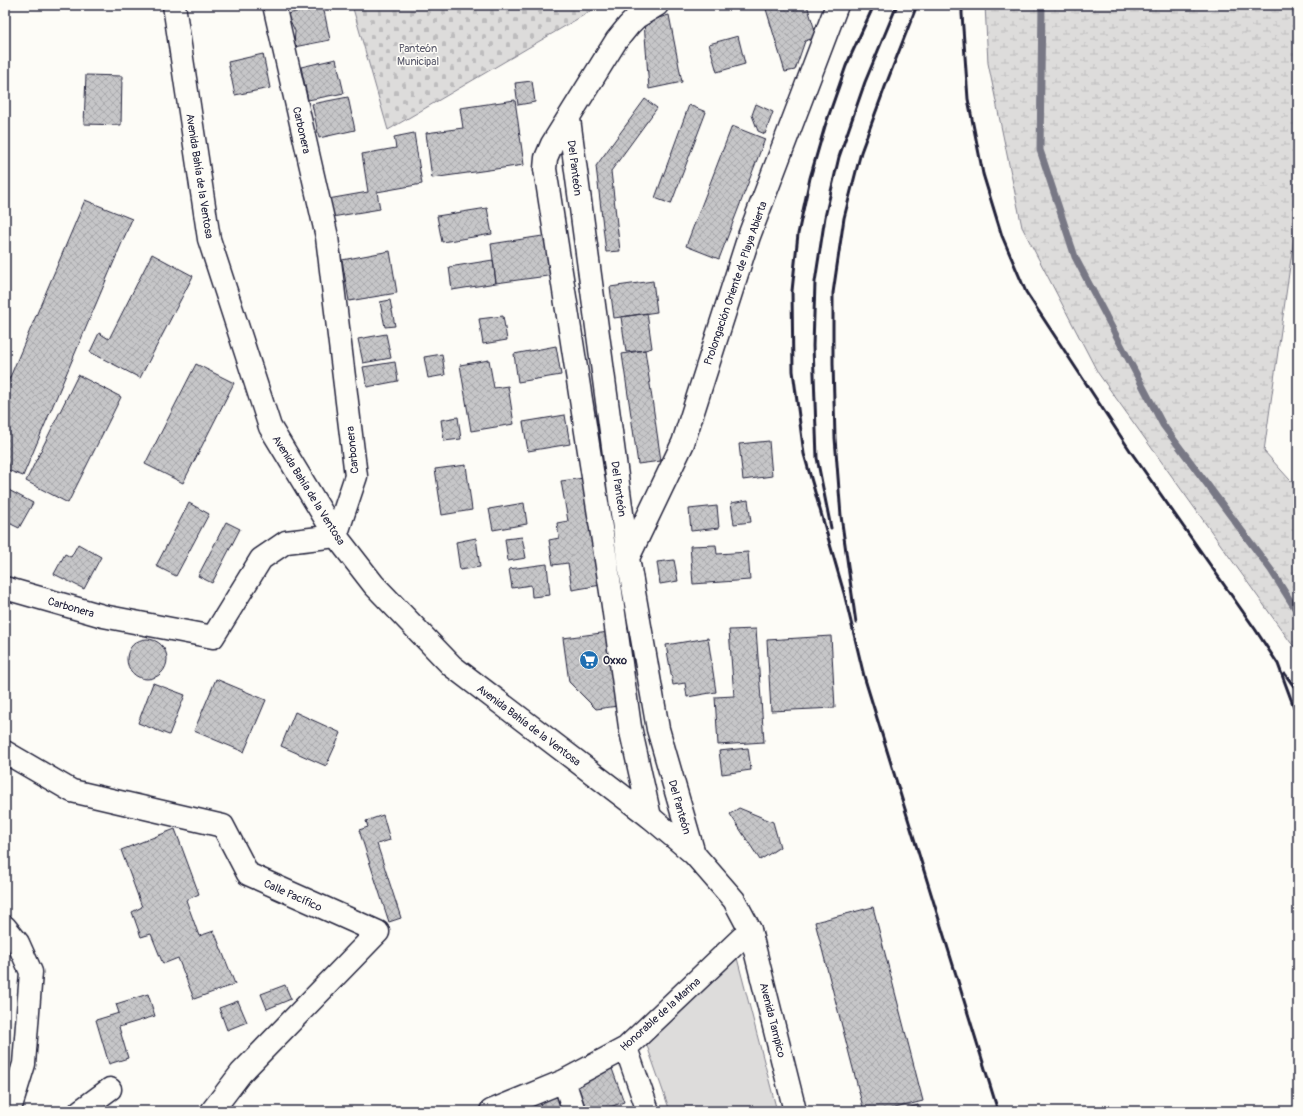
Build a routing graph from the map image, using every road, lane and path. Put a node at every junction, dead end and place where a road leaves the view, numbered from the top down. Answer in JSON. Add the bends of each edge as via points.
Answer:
{"nodes":[{"id":1,"x":174,"y":5,"type":"edge"},
{"id":2,"x":274,"y":5,"type":"edge"},
{"id":3,"x":657,"y":5,"type":"edge"},
{"id":4,"x":837,"y":5,"type":"edge"},
{"id":5,"x":568,"y":119,"type":"junction"},
{"id":6,"x":336,"y":536,"type":"junction"},
{"id":7,"x":628,"y":558,"type":"junction"},
{"id":8,"x":5,"y":588,"type":"edge"},
{"id":9,"x":5,"y":752,"type":"edge"},
{"id":10,"x":650,"y":817,"type":"junction"},
{"id":11,"x":694,"y":854,"type":"junction"},
{"id":12,"x":5,"y":927,"type":"edge"},
{"id":13,"x":750,"y":930,"type":"junction"},
{"id":14,"x":626,"y":1048,"type":"junction"},
{"id":15,"x":564,"y":1081,"type":"junction"},
{"id":16,"x":110,"y":1089,"type":"dead end"},
{"id":17,"x":12,"y":1103,"type":"dead end"},
{"id":18,"x":80,"y":1111,"type":"edge"},
{"id":19,"x":212,"y":1111,"type":"edge"},
{"id":20,"x":491,"y":1111,"type":"edge"},
{"id":21,"x":574,"y":1111,"type":"edge"},
{"id":22,"x":648,"y":1111,"type":"edge"},
{"id":23,"x":795,"y":1111,"type":"edge"}],
"edges":[{"from":1,"to":6,"type":"street","name":"Avenida Bahía de la Ventosa","via":[[209,239],[270,427]]},
{"from":2,"to":6,"type":"street","name":"Carbonera","via":[[326,237],[356,476]]},
{"from":3,"to":5,"type":"street","name":"Del Panteón","via":[[636,17],[628,25]]},
{"from":4,"to":7,"type":"street","name":"Prolongación Oriente de Playa Abierta","via":[[749,236],[683,443]]},
{"from":5,"to":7,"type":"street","name":"Del Panteón"},
{"from":5,"to":10,"type":"street","name":"Del Panteón","via":[[552,144],[544,169],[610,584],[630,727]]},
{"from":6,"to":8,"type":"street","name":"Carbonera","via":[[286,542],[260,559],[213,637],[103,616]]},
{"from":6,"to":10,"type":"street","name":"Avenida Bahía de la Ventosa","via":[[374,584],[452,666]]},
{"from":7,"to":11,"type":"street","name":"Del Panteón","via":[[658,729]]},
{"from":9,"to":19,"type":"street","name":"Calle Pacífico","via":[[72,791],[223,826],[248,874],[378,932],[241,1073]]},
{"from":10,"to":11,"type":"street","name":"Avenida Bahía de la Ventosa"},
{"from":11,"to":13,"type":"street","name":"Avenida Bahía de la Ventosa","via":[[734,900]]},
{"from":12,"to":17,"type":"street","via":[[18,943],[32,972],[24,1064]]},
{"from":13,"to":14,"type":"street","name":"Honorable de la Marina"},
{"from":13,"to":23,"type":"street","name":"Avenida Tampico"},
{"from":14,"to":15,"type":"street","name":"Honorable de la Marina"},
{"from":14,"to":22,"type":"street"},
{"from":15,"to":20,"type":"street","name":"Honorable de la Marina"},
{"from":15,"to":21,"type":"street"},
{"from":16,"to":18,"type":"street"}]}
